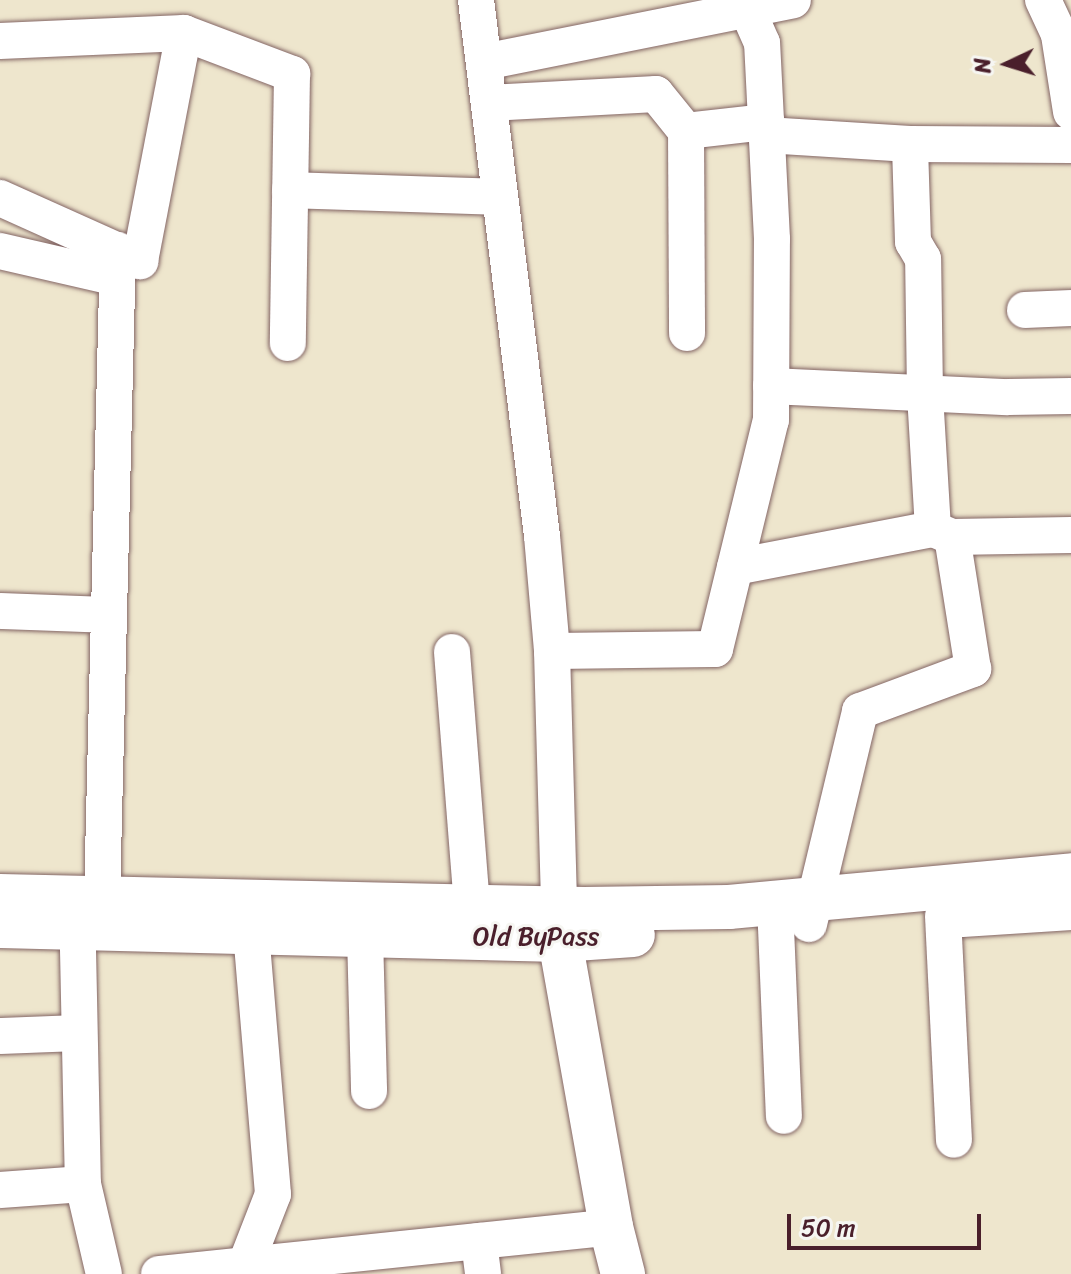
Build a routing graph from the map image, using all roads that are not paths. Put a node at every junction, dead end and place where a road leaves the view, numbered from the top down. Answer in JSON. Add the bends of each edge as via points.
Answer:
{"nodes":[{"id":1,"x":476,"y":0,"type":"edge"},
{"id":2,"x":793,"y":0,"type":"edge"},
{"id":3,"x":1043,"y":0,"type":"edge"},
{"id":4,"x":745,"y":4,"type":"edge"},
{"id":5,"x":184,"y":33,"type":"junction"},
{"id":6,"x":0,"y":41,"type":"edge"},
{"id":7,"x":1066,"y":44,"type":"edge"},
{"id":8,"x":484,"y":62,"type":"junction"},
{"id":9,"x":489,"y":103,"type":"junction"},
{"id":10,"x":1071,"y":112,"type":"edge"},
{"id":11,"x":766,"y":128,"type":"junction"},
{"id":12,"x":686,"y":131,"type":"junction"},
{"id":13,"x":910,"y":144,"type":"junction"},
{"id":14,"x":1071,"y":145,"type":"edge"},
{"id":15,"x":290,"y":190,"type":"junction"},
{"id":16,"x":500,"y":197,"type":"junction"},
{"id":17,"x":0,"y":198,"type":"edge"},
{"id":18,"x":0,"y":251,"type":"edge"},
{"id":19,"x":117,"y":264,"type":"junction"},
{"id":20,"x":1071,"y":308,"type":"edge"},
{"id":21,"x":1025,"y":310,"type":"dead end"},
{"id":22,"x":687,"y":333,"type":"dead end"},
{"id":23,"x":288,"y":343,"type":"dead end"},
{"id":24,"x":771,"y":386,"type":"junction"},
{"id":25,"x":925,"y":394,"type":"junction"},
{"id":26,"x":1071,"y":396,"type":"edge"},
{"id":27,"x":942,"y":533,"type":"junction"},
{"id":28,"x":1071,"y":535,"type":"edge"},
{"id":29,"x":735,"y":567,"type":"junction"},
{"id":30,"x":0,"y":611,"type":"edge"},
{"id":31,"x":108,"y":615,"type":"junction"},
{"id":32,"x":552,"y":651,"type":"junction"},
{"id":33,"x":452,"y":652,"type":"dead end"},
{"id":34,"x":1071,"y":875,"type":"edge"},
{"id":35,"x":0,"y":896,"type":"edge"},
{"id":36,"x":472,"y":906,"type":"junction"},
{"id":37,"x":85,"y":908,"type":"junction"},
{"id":38,"x":1071,"y":908,"type":"edge"},
{"id":39,"x":794,"y":914,"type":"junction"},
{"id":40,"x":943,"y":916,"type":"junction"},
{"id":41,"x":560,"y":924,"type":"junction"},
{"id":42,"x":0,"y":926,"type":"edge"},
{"id":43,"x":251,"y":932,"type":"junction"},
{"id":44,"x":365,"y":935,"type":"junction"},
{"id":45,"x":79,"y":1033,"type":"junction"},
{"id":46,"x":0,"y":1036,"type":"edge"},
{"id":47,"x":369,"y":1091,"type":"dead end"},
{"id":48,"x":784,"y":1116,"type":"dead end"},
{"id":49,"x":954,"y":1140,"type":"dead end"},
{"id":50,"x":83,"y":1184,"type":"junction"},
{"id":51,"x":0,"y":1190,"type":"edge"},
{"id":52,"x":611,"y":1227,"type":"junction"},
{"id":53,"x":481,"y":1258,"type":"edge"},
{"id":54,"x":245,"y":1266,"type":"junction"},
{"id":55,"x":104,"y":1274,"type":"edge"},
{"id":56,"x":159,"y":1274,"type":"edge"},
{"id":57,"x":623,"y":1274,"type":"edge"}],
"edges":[{"from":1,"to":8,"type":"street"},
{"from":2,"to":4,"type":"street"},
{"from":3,"to":7,"type":"street"},
{"from":4,"to":8,"type":"street"},
{"from":4,"to":11,"type":"street","via":[[762,43]]},
{"from":5,"to":6,"type":"street"},
{"from":5,"to":15,"type":"street","via":[[292,74]]},
{"from":5,"to":19,"type":"street","via":[[140,261]]},
{"from":7,"to":10,"type":"street"},
{"from":8,"to":9,"type":"street"},
{"from":9,"to":12,"type":"street","via":[[656,94]]},
{"from":9,"to":16,"type":"street"},
{"from":11,"to":12,"type":"street"},
{"from":11,"to":13,"type":"street"},
{"from":11,"to":24,"type":"street"},
{"from":12,"to":22,"type":"street"},
{"from":13,"to":14,"type":"street"},
{"from":13,"to":25,"type":"street","via":[[913,242],[923,259]]},
{"from":15,"to":16,"type":"street"},
{"from":15,"to":23,"type":"street"},
{"from":16,"to":32,"type":"street"},
{"from":17,"to":19,"type":"street"},
{"from":18,"to":19,"type":"street"},
{"from":19,"to":31,"type":"street"},
{"from":20,"to":21,"type":"street"},
{"from":24,"to":25,"type":"street"},
{"from":24,"to":29,"type":"street","via":[[771,420]]},
{"from":25,"to":26,"type":"street"},
{"from":25,"to":27,"type":"street"},
{"from":27,"to":28,"type":"street"},
{"from":27,"to":29,"type":"street","via":[[878,536]]},
{"from":27,"to":39,"type":"street","via":[[973,669],[860,711]]},
{"from":29,"to":32,"type":"street","via":[[715,649]]},
{"from":30,"to":31,"type":"street"},
{"from":31,"to":37,"type":"street"},
{"from":32,"to":41,"type":"street"},
{"from":33,"to":36,"type":"street"},
{"from":34,"to":39,"type":"main road"},
{"from":35,"to":37,"type":"main road"},
{"from":36,"to":37,"type":"main road"},
{"from":36,"to":41,"type":"main road"},
{"from":37,"to":42,"type":"main road","name":"Old ByPass"},
{"from":37,"to":43,"type":"main road","name":"Old ByPass"},
{"from":37,"to":45,"type":"street"},
{"from":38,"to":40,"type":"main road","name":"Old ByPass"},
{"from":39,"to":40,"type":"main road","name":"Old ByPass"},
{"from":39,"to":41,"type":"main road","name":"Old ByPass"},
{"from":39,"to":48,"type":"street"},
{"from":40,"to":49,"type":"street"},
{"from":41,"to":44,"type":"main road","name":"Old ByPass"},
{"from":41,"to":52,"type":"main road"},
{"from":43,"to":44,"type":"main road","name":"Old ByPass"},
{"from":43,"to":54,"type":"street","via":[[273,1194]]},
{"from":44,"to":47,"type":"street"},
{"from":45,"to":46,"type":"street"},
{"from":45,"to":50,"type":"street"},
{"from":50,"to":51,"type":"street"},
{"from":50,"to":55,"type":"street"},
{"from":52,"to":53,"type":"street"},
{"from":52,"to":57,"type":"main road"},
{"from":53,"to":54,"type":"street"},
{"from":54,"to":56,"type":"street"}]}
